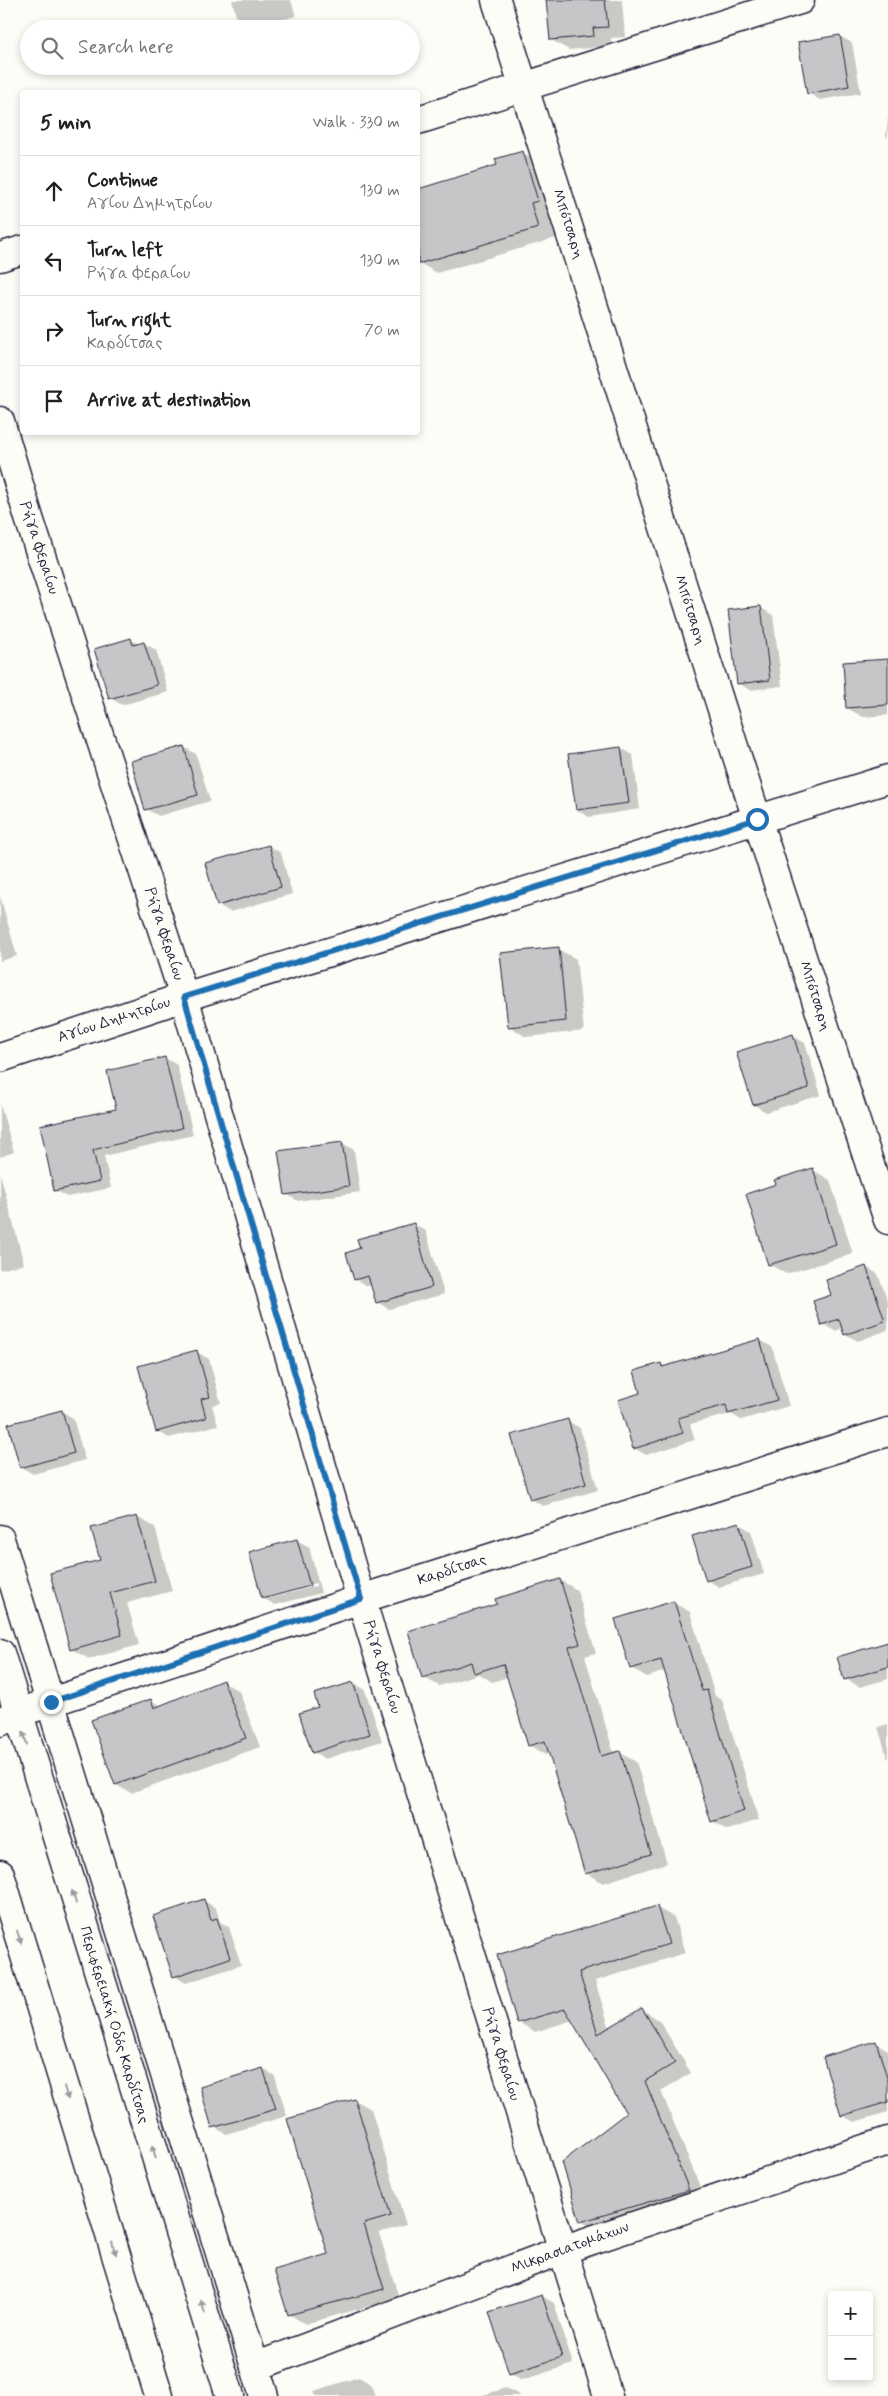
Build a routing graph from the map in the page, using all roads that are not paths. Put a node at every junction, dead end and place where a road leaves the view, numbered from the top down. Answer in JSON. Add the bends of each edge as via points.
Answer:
{"nodes":[{"id":1,"x":496,"y":0,"type":"edge"},
{"id":2,"x":800,"y":0,"type":"edge"},
{"id":3,"x":524,"y":85,"type":"junction"},
{"id":4,"x":420,"y":119,"type":"edge"},
{"id":5,"x":20,"y":251,"type":"edge"},
{"id":6,"x":0,"y":257,"type":"edge"},
{"id":7,"x":0,"y":421,"type":"edge"},
{"id":8,"x":888,"y":779,"type":"edge"},
{"id":9,"x":757,"y":819,"type":"junction"},
{"id":10,"x":184,"y":997,"type":"junction"},
{"id":11,"x":0,"y":1058,"type":"edge"},
{"id":12,"x":888,"y":1220,"type":"edge"},
{"id":13,"x":888,"y":1432,"type":"edge"},
{"id":14,"x":0,"y":1539,"type":"edge"},
{"id":15,"x":361,"y":1599,"type":"junction"},
{"id":16,"x":0,"y":1653,"type":"edge"},
{"id":17,"x":51,"y":1702,"type":"junction"},
{"id":18,"x":6,"y":1716,"type":"edge"},
{"id":19,"x":0,"y":1874,"type":"edge"},
{"id":20,"x":888,"y":2141,"type":"edge"},
{"id":21,"x":562,"y":2250,"type":"junction"},
{"id":22,"x":255,"y":2367,"type":"junction"},
{"id":23,"x":158,"y":2396,"type":"edge"},
{"id":24,"x":230,"y":2396,"type":"edge"},
{"id":25,"x":264,"y":2396,"type":"edge"},
{"id":26,"x":608,"y":2396,"type":"edge"}],
"edges":[{"from":1,"to":3,"type":"street","name":"Μπότσαρη"},
{"from":2,"to":3,"type":"street"},
{"from":3,"to":4,"type":"street"},
{"from":3,"to":9,"type":"street","name":"Μπότσαρη"},
{"from":5,"to":6,"type":"street"},
{"from":7,"to":10,"type":"street","name":"Ρήγα Φεραίου"},
{"from":8,"to":9,"type":"street","name":"Αγίου Δημητρίου"},
{"from":9,"to":10,"type":"street","name":"Αγίου Δημητρίου"},
{"from":9,"to":12,"type":"street","name":"Μπότσαρη"},
{"from":10,"to":11,"type":"street","name":"Αγίου Δημητρίου"},
{"from":10,"to":15,"type":"street","name":"Ρήγα Φεραίου"},
{"from":13,"to":15,"type":"street","name":"Καρδίτσας"},
{"from":14,"to":17,"type":"street"},
{"from":15,"to":17,"type":"street","name":"Καρδίτσας"},
{"from":15,"to":21,"type":"street","name":"Ρήγα Φεραίου"},
{"from":16,"to":18,"type":"street","name":"Περιφερειακή Οδός Καρδίτσας"},
{"from":17,"to":18,"type":"street","name":"Καρδίτσας"},
{"from":17,"to":22,"type":"street"},
{"from":24,"to":18,"type":"street","name":"Περιφερειακή Οδός Καρδίτσας","one_way":true},
{"from":19,"to":23,"type":"street","one_way":true},
{"from":20,"to":21,"type":"street","name":"Μικρασιατομάχων"},
{"from":21,"to":22,"type":"street","name":"Μικρασιατομάχων"},
{"from":21,"to":26,"type":"street","name":"Ρήγα Φεραίου"},
{"from":22,"to":25,"type":"street"}]}
